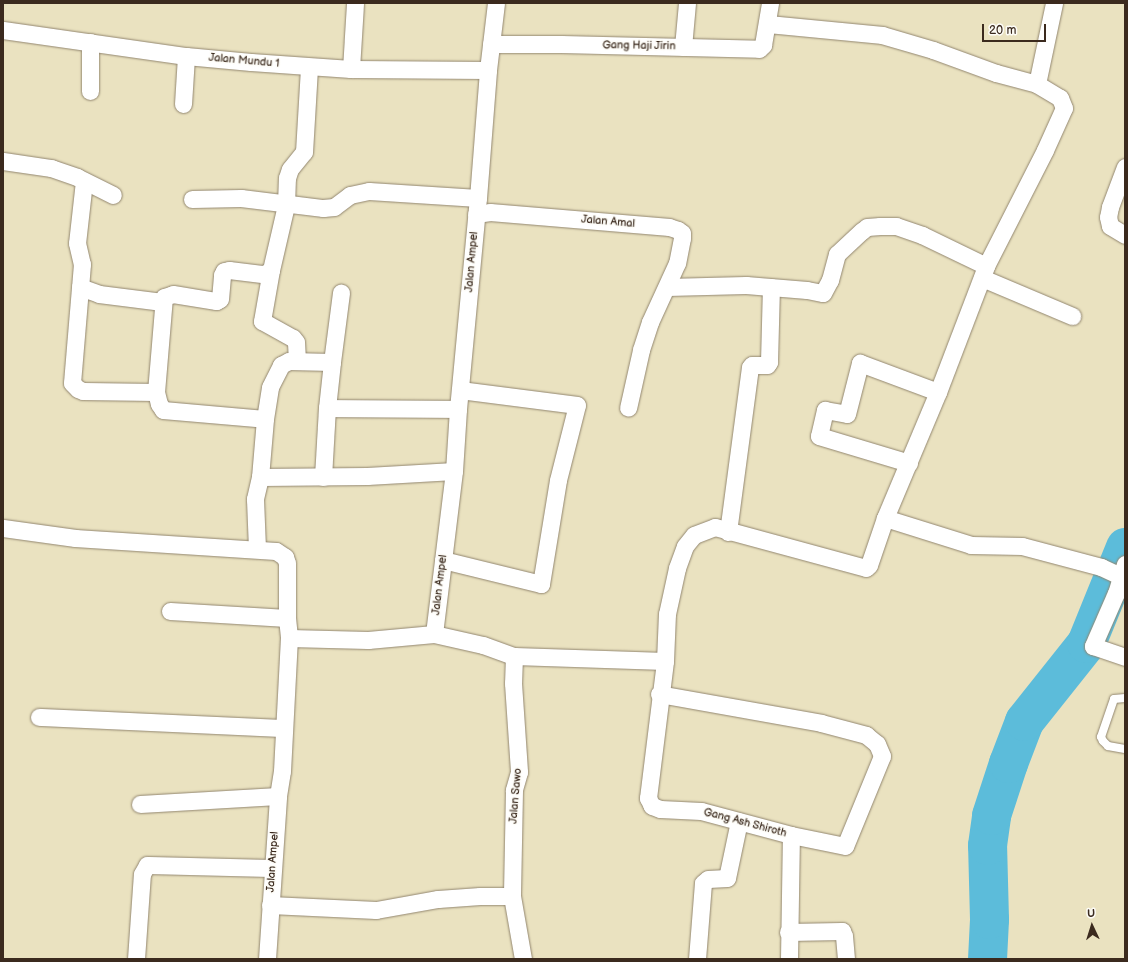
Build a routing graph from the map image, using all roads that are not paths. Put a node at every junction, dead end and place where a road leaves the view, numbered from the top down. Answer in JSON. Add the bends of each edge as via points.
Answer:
{"nodes":[{"id":1,"x":355,"y":3,"type":"edge"},
{"id":2,"x":496,"y":3,"type":"edge"},
{"id":3,"x":687,"y":3,"type":"edge"},
{"id":4,"x":770,"y":3,"type":"edge"},
{"id":5,"x":1054,"y":3,"type":"edge"},
{"id":6,"x":768,"y":24,"type":"junction"},
{"id":7,"x":3,"y":30,"type":"edge"},
{"id":8,"x":90,"y":42,"type":"junction"},
{"id":9,"x":491,"y":44,"type":"junction"},
{"id":10,"x":683,"y":47,"type":"junction"},
{"id":11,"x":186,"y":56,"type":"junction"},
{"id":12,"x":309,"y":67,"type":"junction"},
{"id":13,"x":351,"y":69,"type":"junction"},
{"id":14,"x":488,"y":70,"type":"junction"},
{"id":15,"x":1037,"y":84,"type":"junction"},
{"id":16,"x":90,"y":91,"type":"dead end"},
{"id":17,"x":183,"y":104,"type":"dead end"},
{"id":18,"x":3,"y":161,"type":"edge"},
{"id":19,"x":1125,"y":167,"type":"edge"},
{"id":20,"x":84,"y":181,"type":"junction"},
{"id":21,"x":113,"y":195,"type":"dead end"},
{"id":22,"x":192,"y":199,"type":"dead end"},
{"id":23,"x":286,"y":205,"type":"junction"},
{"id":24,"x":477,"y":206,"type":"junction"},
{"id":25,"x":1125,"y":235,"type":"edge"},
{"id":26,"x":271,"y":270,"type":"junction"},
{"id":27,"x":984,"y":272,"type":"junction"},
{"id":28,"x":80,"y":287,"type":"junction"},
{"id":29,"x":667,"y":287,"type":"junction"},
{"id":30,"x":771,"y":287,"type":"junction"},
{"id":31,"x":341,"y":293,"type":"dead end"},
{"id":32,"x":162,"y":302,"type":"junction"},
{"id":33,"x":1072,"y":316,"type":"dead end"},
{"id":34,"x":296,"y":361,"type":"junction"},
{"id":35,"x":332,"y":362,"type":"junction"},
{"id":36,"x":460,"y":390,"type":"junction"},
{"id":37,"x":156,"y":392,"type":"junction"},
{"id":38,"x":938,"y":392,"type":"junction"},
{"id":39,"x":327,"y":408,"type":"junction"},
{"id":40,"x":628,"y":408,"type":"dead end"},
{"id":41,"x":458,"y":409,"type":"junction"},
{"id":42,"x":264,"y":419,"type":"junction"},
{"id":43,"x":909,"y":463,"type":"junction"},
{"id":44,"x":454,"y":471,"type":"junction"},
{"id":45,"x":260,"y":477,"type":"junction"},
{"id":46,"x":323,"y":477,"type":"junction"},
{"id":47,"x":885,"y":518,"type":"junction"},
{"id":48,"x":3,"y":528,"type":"edge"},
{"id":49,"x":728,"y":532,"type":"junction"},
{"id":50,"x":257,"y":549,"type":"junction"},
{"id":51,"x":443,"y":560,"type":"junction"},
{"id":52,"x":1117,"y":572,"type":"edge"},
{"id":53,"x":170,"y":611,"type":"dead end"},
{"id":54,"x":287,"y":618,"type":"junction"},
{"id":55,"x":434,"y":634,"type":"junction"},
{"id":56,"x":290,"y":638,"type":"junction"},
{"id":57,"x":514,"y":656,"type":"junction"},
{"id":58,"x":1125,"y":657,"type":"edge"},
{"id":59,"x":665,"y":661,"type":"junction"},
{"id":60,"x":659,"y":694,"type":"junction"},
{"id":61,"x":1125,"y":698,"type":"edge"},
{"id":62,"x":39,"y":717,"type":"dead end"},
{"id":63,"x":284,"y":728,"type":"junction"},
{"id":64,"x":1125,"y":748,"type":"edge"},
{"id":65,"x":278,"y":796,"type":"junction"},
{"id":66,"x":140,"y":804,"type":"dead end"},
{"id":67,"x":739,"y":821,"type":"junction"},
{"id":68,"x":791,"y":835,"type":"junction"},
{"id":69,"x":272,"y":868,"type":"junction"},
{"id":70,"x":512,"y":896,"type":"junction"},
{"id":71,"x":270,"y":905,"type":"junction"},
{"id":72,"x":788,"y":932,"type":"junction"},
{"id":73,"x":136,"y":959,"type":"edge"},
{"id":74,"x":267,"y":959,"type":"edge"},
{"id":75,"x":523,"y":959,"type":"edge"},
{"id":76,"x":697,"y":959,"type":"edge"},
{"id":77,"x":789,"y":959,"type":"edge"},
{"id":78,"x":846,"y":959,"type":"edge"}],
"edges":[{"from":1,"to":13,"type":"street"},
{"from":2,"to":9,"type":"street","name":"Jalan Ampel"},
{"from":3,"to":10,"type":"street"},
{"from":4,"to":6,"type":"street"},
{"from":5,"to":15,"type":"street"},
{"from":6,"to":10,"type":"street","name":"Gang Haji Jirin","via":[[762,48],[759,49]]},
{"from":6,"to":15,"type":"street","via":[[882,35]]},
{"from":7,"to":8,"type":"street","name":"Jalan Mundu 1"},
{"from":8,"to":11,"type":"street","name":"Jalan Mundu 1"},
{"from":8,"to":16,"type":"street"},
{"from":9,"to":10,"type":"street","name":"Gang Haji Jirin"},
{"from":9,"to":14,"type":"street","name":"Jalan Ampel"},
{"from":11,"to":12,"type":"street","name":"Jalan Mundu 1"},
{"from":11,"to":17,"type":"street"},
{"from":12,"to":13,"type":"street","name":"Jalan Mundu 1"},
{"from":12,"to":23,"type":"street","via":[[304,152],[286,178]]},
{"from":13,"to":14,"type":"street","name":"Jalan Mundu 1"},
{"from":14,"to":24,"type":"street","name":"Jalan Ampel"},
{"from":15,"to":27,"type":"street","via":[[1060,98],[1064,108]]},
{"from":18,"to":20,"type":"street","via":[[51,168]]},
{"from":19,"to":25,"type":"street","via":[[1108,216],[1110,226]]},
{"from":20,"to":21,"type":"street"},
{"from":20,"to":28,"type":"street","via":[[77,243],[82,264]]},
{"from":22,"to":23,"type":"street","via":[[241,198]]},
{"from":23,"to":24,"type":"street","via":[[334,207],[350,195],[369,191]]},
{"from":23,"to":26,"type":"street"},
{"from":24,"to":29,"type":"street","name":"Jalan Amal","via":[[490,212],[669,227],[678,230],[682,233],[682,238],[677,263]]},
{"from":24,"to":36,"type":"street","name":"Jalan Ampel"},
{"from":26,"to":32,"type":"street","via":[[264,274],[224,271],[220,299],[216,301],[173,294],[164,297]]},
{"from":26,"to":34,"type":"street","via":[[262,321],[293,338],[296,342]]},
{"from":27,"to":30,"type":"street","via":[[916,233],[896,226],[874,226],[867,227],[837,254],[830,280],[823,293]]},
{"from":27,"to":33,"type":"street"},
{"from":27,"to":38,"type":"street"},
{"from":28,"to":32,"type":"street","via":[[99,294]]},
{"from":28,"to":37,"type":"street","via":[[72,378],[75,387],[83,391]]},
{"from":29,"to":30,"type":"street"},
{"from":29,"to":40,"type":"street","via":[[650,322]]},
{"from":30,"to":49,"type":"street","via":[[769,362],[767,365],[750,367]]},
{"from":31,"to":35,"type":"street"},
{"from":32,"to":37,"type":"street"},
{"from":34,"to":35,"type":"street"},
{"from":34,"to":42,"type":"street","via":[[284,362],[281,365],[270,387]]},
{"from":35,"to":39,"type":"street"},
{"from":36,"to":41,"type":"street","name":"Jalan Ampel"},
{"from":36,"to":51,"type":"street","via":[[577,405],[558,480],[541,584]]},
{"from":37,"to":42,"type":"street","via":[[160,408],[163,410]]},
{"from":38,"to":43,"type":"street"},
{"from":38,"to":43,"type":"street","via":[[860,363],[847,414],[825,410],[819,436]]},
{"from":39,"to":41,"type":"street"},
{"from":39,"to":46,"type":"street"},
{"from":41,"to":44,"type":"street","name":"Jalan Ampel"},
{"from":42,"to":45,"type":"street"},
{"from":43,"to":47,"type":"street"},
{"from":44,"to":46,"type":"street"},
{"from":44,"to":51,"type":"street","name":"Jalan Ampel"},
{"from":45,"to":46,"type":"street"},
{"from":45,"to":50,"type":"street","via":[[255,499]]},
{"from":47,"to":49,"type":"street","name":"Gang Ash Shiroth","via":[[866,568]]},
{"from":47,"to":52,"type":"street","via":[[971,545],[1022,546]]},
{"from":48,"to":50,"type":"street","via":[[75,538]]},
{"from":49,"to":59,"type":"street","name":"Gang Ash Shiroth","via":[[724,528],[706,529],[694,535],[685,546],[677,568],[668,614]]},
{"from":50,"to":54,"type":"street","name":"Jalan Ampel","via":[[276,551],[285,557]]},
{"from":51,"to":55,"type":"street","name":"Jalan Ampel"},
{"from":52,"to":58,"type":"street","via":[[1116,593],[1093,646]]},
{"from":53,"to":54,"type":"street"},
{"from":54,"to":56,"type":"street","name":"Jalan Ampel"},
{"from":55,"to":56,"type":"street","via":[[368,640]]},
{"from":55,"to":57,"type":"street"},
{"from":56,"to":63,"type":"street","name":"Jalan Ampel"},
{"from":57,"to":59,"type":"street"},
{"from":57,"to":70,"type":"street","name":"Jalan Sawo","via":[[513,683],[519,772],[514,790]]},
{"from":59,"to":60,"type":"street","name":"Gang Ash Shiroth"},
{"from":60,"to":67,"type":"street","name":"Gang Ash Shiroth","via":[[648,798],[652,806],[660,810],[700,811]]},
{"from":60,"to":68,"type":"street","via":[[821,723],[866,735],[877,744],[882,756],[844,846]]},
{"from":61,"to":64,"type":"lane","via":[[1114,699],[1101,736],[1108,746]]},
{"from":62,"to":63,"type":"street"},
{"from":63,"to":65,"type":"street","name":"Jalan Ampel"},
{"from":65,"to":66,"type":"street"},
{"from":65,"to":69,"type":"street","name":"Jalan Ampel"},
{"from":67,"to":68,"type":"street","name":"Gang Ash Shiroth"},
{"from":67,"to":76,"type":"street","via":[[727,878],[708,880],[704,883]]},
{"from":68,"to":72,"type":"street","name":"Gang Ash Shiroth"},
{"from":69,"to":71,"type":"street","name":"Jalan Ampel"},
{"from":69,"to":73,"type":"street","via":[[147,865],[142,874]]},
{"from":70,"to":71,"type":"street","via":[[438,899],[376,910]]},
{"from":70,"to":75,"type":"street","name":"Jalan Sawo"},
{"from":71,"to":74,"type":"street","name":"Jalan Ampel"},
{"from":72,"to":77,"type":"street","name":"Gang Ash Shiroth"},
{"from":72,"to":78,"type":"street","via":[[842,931]]}]}
